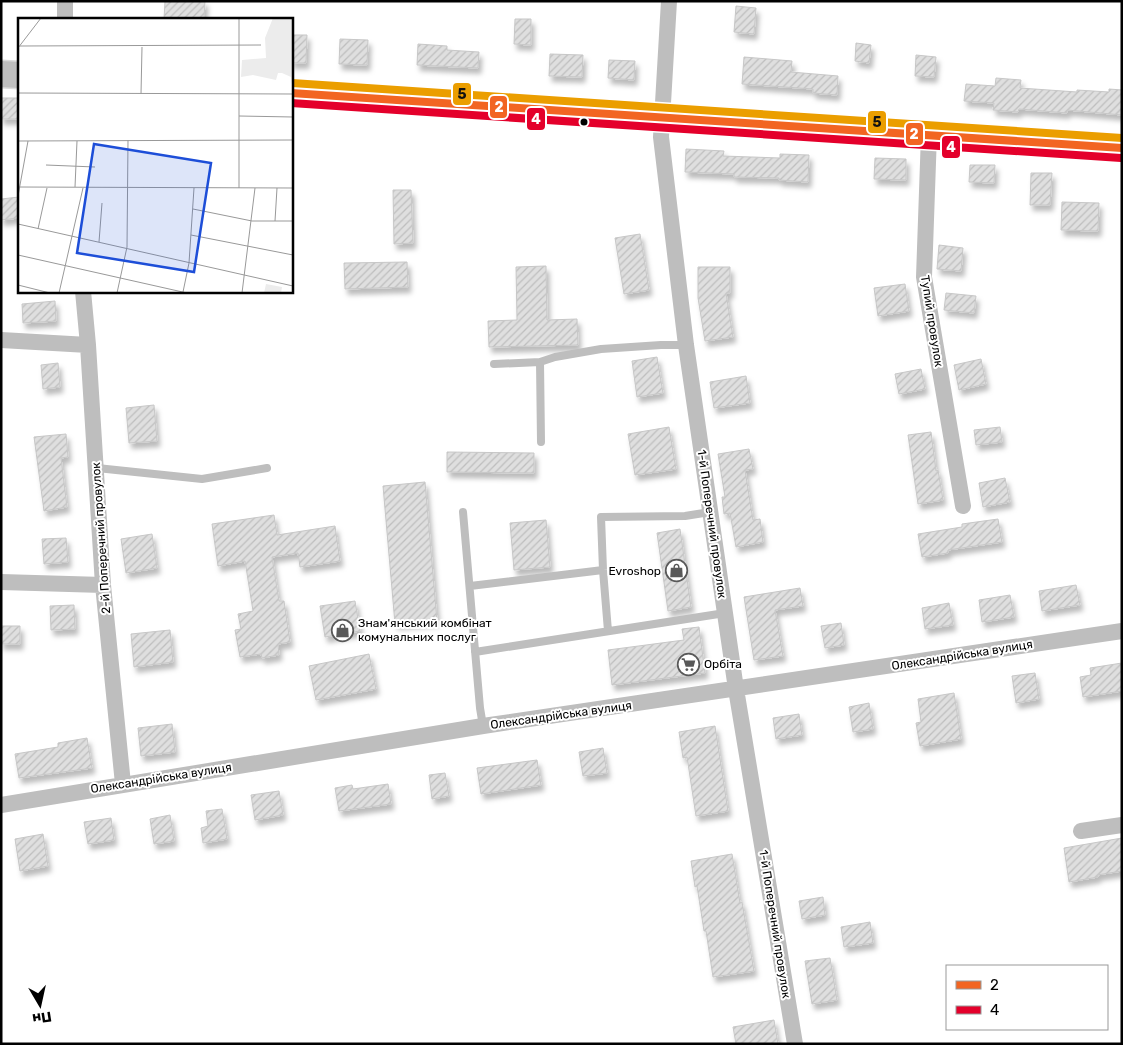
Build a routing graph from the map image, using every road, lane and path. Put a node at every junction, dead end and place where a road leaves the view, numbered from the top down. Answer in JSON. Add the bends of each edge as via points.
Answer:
{"nodes":[{"id":1,"x":65,"y":1,"type":"edge"},
{"id":2,"x":668,"y":1,"type":"edge"},
{"id":3,"x":64,"y":18,"type":"edge"},
{"id":4,"x":1,"y":74,"type":"edge"},
{"id":5,"x":18,"y":75,"type":"edge"},
{"id":6,"x":292,"y":93,"type":"edge"},
{"id":7,"x":662,"y":117,"type":"junction"},
{"id":8,"x":929,"y":134,"type":"junction"},
{"id":9,"x":1122,"y":148,"type":"edge"},
{"id":10,"x":83,"y":292,"type":"edge"},
{"id":11,"x":1,"y":340,"type":"edge"},
{"id":12,"x":88,"y":344,"type":"junction"},
{"id":13,"x":686,"y":345,"type":"junction"},
{"id":14,"x":540,"y":362,"type":"junction"},
{"id":15,"x":494,"y":364,"type":"dead end"},
{"id":16,"x":541,"y":442,"type":"dead end"},
{"id":17,"x":97,"y":468,"type":"junction"},
{"id":18,"x":267,"y":468,"type":"dead end"},
{"id":19,"x":963,"y":506,"type":"dead end"},
{"id":20,"x":464,"y":512,"type":"dead end"},
{"id":21,"x":710,"y":512,"type":"junction"},
{"id":22,"x":603,"y":570,"type":"junction"},
{"id":23,"x":1,"y":582,"type":"edge"},
{"id":24,"x":103,"y":585,"type":"junction"},
{"id":25,"x":470,"y":586,"type":"junction"},
{"id":26,"x":725,"y":613,"type":"junction"},
{"id":27,"x":608,"y":631,"type":"junction"},
{"id":28,"x":1122,"y":631,"type":"edge"},
{"id":29,"x":475,"y":652,"type":"junction"},
{"id":30,"x":736,"y":689,"type":"junction"},
{"id":31,"x":483,"y":726,"type":"junction"},
{"id":32,"x":123,"y":784,"type":"junction"},
{"id":33,"x":1,"y":805,"type":"edge"},
{"id":34,"x":1122,"y":825,"type":"edge"},
{"id":35,"x":1081,"y":831,"type":"dead end"},
{"id":36,"x":795,"y":1044,"type":"edge"}],
"edges":[{"from":1,"to":3,"type":"street"},
{"from":2,"to":7,"type":"street","name":"1-й Поперечний провулок"},
{"from":4,"to":5,"type":"main road"},
{"from":6,"to":7,"type":"main road"},
{"from":7,"to":8,"type":"main road"},
{"from":7,"to":13,"type":"street","name":"1-й Поперечний провулок","via":[[661,138]]},
{"from":8,"to":9,"type":"main road"},
{"from":8,"to":19,"type":"street","name":"Тупий провулок","via":[[924,278]]},
{"from":10,"to":12,"type":"street","name":"2-й Поперечний провулок"},
{"from":11,"to":12,"type":"street"},
{"from":12,"to":17,"type":"street","name":"2-й Поперечний провулок"},
{"from":13,"to":14,"type":"lane","via":[[601,349]]},
{"from":13,"to":21,"type":"street","name":"1-й Поперечний провулок"},
{"from":14,"to":15,"type":"lane"},
{"from":14,"to":16,"type":"lane"},
{"from":17,"to":18,"type":"lane","via":[[202,479]]},
{"from":17,"to":24,"type":"street","name":"2-й Поперечний провулок"},
{"from":20,"to":25,"type":"lane"},
{"from":21,"to":22,"type":"lane","via":[[685,516],[601,517]]},
{"from":21,"to":26,"type":"street","name":"1-й Поперечний провулок"},
{"from":22,"to":25,"type":"lane"},
{"from":22,"to":27,"type":"lane"},
{"from":23,"to":24,"type":"street"},
{"from":24,"to":32,"type":"street","name":"2-й Поперечний провулок"},
{"from":25,"to":29,"type":"lane"},
{"from":26,"to":27,"type":"lane"},
{"from":26,"to":30,"type":"street","name":"1-й Поперечний провулок"},
{"from":27,"to":29,"type":"lane"},
{"from":28,"to":30,"type":"street","name":"Олександрійська вулиця"},
{"from":29,"to":31,"type":"lane"},
{"from":30,"to":31,"type":"street","name":"Олександрійська вулиця"},
{"from":30,"to":36,"type":"street","name":"1-й Поперечний провулок"},
{"from":31,"to":32,"type":"street","name":"Олександрійська вулиця"},
{"from":32,"to":33,"type":"street","name":"Олександрійська вулиця"},
{"from":34,"to":35,"type":"street"}]}
